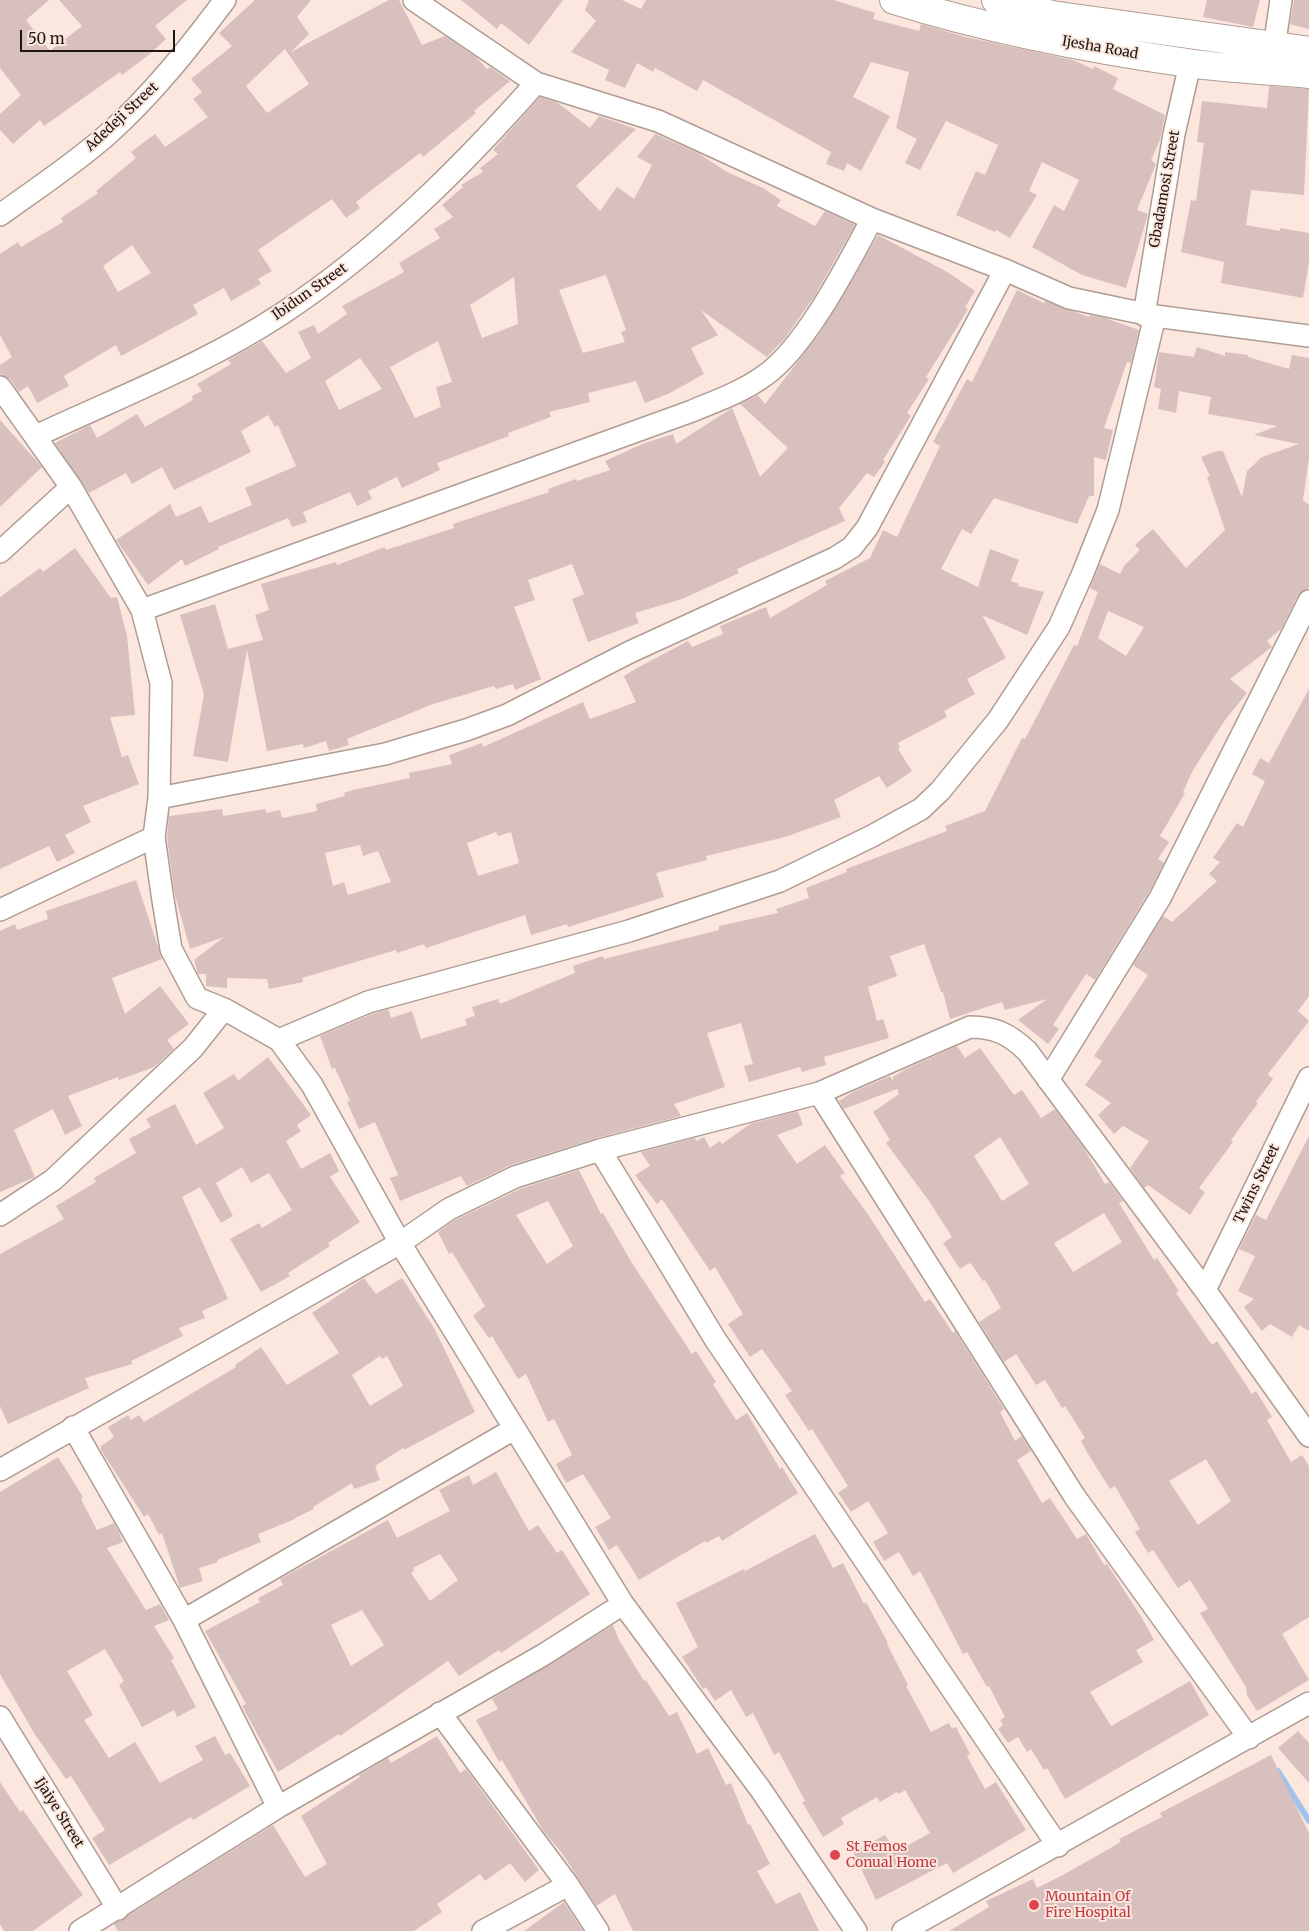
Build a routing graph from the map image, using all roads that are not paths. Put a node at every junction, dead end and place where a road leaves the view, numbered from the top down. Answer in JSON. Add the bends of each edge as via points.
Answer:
{"nodes":[{"id":1,"x":225,"y":0,"type":"edge"},
{"id":2,"x":414,"y":0,"type":"edge"},
{"id":3,"x":996,"y":0,"type":"edge"},
{"id":4,"x":1281,"y":0,"type":"edge"},
{"id":5,"x":909,"y":2,"type":"edge"},
{"id":6,"x":1274,"y":48,"type":"junction"},
{"id":7,"x":1309,"y":51,"type":"edge"},
{"id":8,"x":1190,"y":64,"type":"junction"},
{"id":9,"x":1309,"y":74,"type":"edge"},
{"id":10,"x":536,"y":83,"type":"junction"},
{"id":11,"x":0,"y":215,"type":"edge"},
{"id":12,"x":872,"y":219,"type":"junction"},
{"id":13,"x":1005,"y":270,"type":"junction"},
{"id":14,"x":1150,"y":315,"type":"junction"},
{"id":15,"x":1309,"y":336,"type":"edge"},
{"id":16,"x":0,"y":387,"type":"edge"},
{"id":17,"x":36,"y":436,"type":"junction"},
{"id":18,"x":71,"y":488,"type":"junction"},
{"id":19,"x":0,"y":552,"type":"edge"},
{"id":20,"x":1309,"y":601,"type":"edge"},
{"id":21,"x":142,"y":610,"type":"junction"},
{"id":22,"x":159,"y":798,"type":"junction"},
{"id":23,"x":154,"y":837,"type":"junction"},
{"id":24,"x":0,"y":910,"type":"edge"},
{"id":25,"x":224,"y":1009,"type":"junction"},
{"id":26,"x":279,"y":1040,"type":"junction"},
{"id":27,"x":1309,"y":1078,"type":"edge"},
{"id":28,"x":1048,"y":1080,"type":"junction"},
{"id":29,"x":819,"y":1093,"type":"junction"},
{"id":30,"x":600,"y":1150,"type":"junction"},
{"id":31,"x":0,"y":1215,"type":"edge"},
{"id":32,"x":400,"y":1243,"type":"junction"},
{"id":33,"x":1205,"y":1290,"type":"junction"},
{"id":34,"x":73,"y":1427,"type":"junction"},
{"id":35,"x":514,"y":1429,"type":"junction"},
{"id":36,"x":1309,"y":1436,"type":"edge"},
{"id":37,"x":0,"y":1470,"type":"edge"},
{"id":38,"x":623,"y":1604,"type":"junction"},
{"id":39,"x":184,"y":1620,"type":"junction"},
{"id":40,"x":1309,"y":1704,"type":"edge"},
{"id":41,"x":440,"y":1713,"type":"junction"},
{"id":42,"x":0,"y":1717,"type":"edge"},
{"id":43,"x":1249,"y":1738,"type":"junction"},
{"id":44,"x":278,"y":1807,"type":"junction"},
{"id":45,"x":1058,"y":1846,"type":"junction"},
{"id":46,"x":568,"y":1885,"type":"junction"},
{"id":47,"x":118,"y":1909,"type":"junction"},
{"id":48,"x":80,"y":1931,"type":"edge"},
{"id":49,"x":483,"y":1931,"type":"edge"},
{"id":50,"x":598,"y":1931,"type":"edge"},
{"id":51,"x":856,"y":1931,"type":"edge"},
{"id":52,"x":903,"y":1931,"type":"edge"}],
"edges":[{"from":1,"to":11,"type":"street","name":"Adedeji Street","via":[[189,48],[106,136]]},
{"from":2,"to":10,"type":"street"},
{"from":3,"to":6,"type":"main road","name":"Ijesha Road","via":[[1052,15]]},
{"from":4,"to":6,"type":"street"},
{"from":5,"to":8,"type":"main road","name":"Ijesha Road","via":[[1016,32]]},
{"from":6,"to":7,"type":"main road","name":"Ijesha Road"},
{"from":8,"to":9,"type":"main road","name":"Ijesha Road"},
{"from":8,"to":14,"type":"street","name":"Gbadamosi Street","via":[[1174,134]]},
{"from":10,"to":12,"type":"street","via":[[658,121]]},
{"from":10,"to":17,"type":"street","name":"Ibidun Street","via":[[428,199],[313,292],[281,314],[172,374]]},
{"from":12,"to":13,"type":"street"},
{"from":12,"to":21,"type":"street","via":[[840,277],[800,338],[781,362],[743,389],[692,411]]},
{"from":13,"to":14,"type":"street","via":[[1069,298]]},
{"from":13,"to":22,"type":"street","via":[[867,528],[852,547],[630,652],[507,715],[466,730],[385,754]]},
{"from":14,"to":15,"type":"street"},
{"from":14,"to":26,"type":"street","name":"Gbadamosi Street","via":[[1108,510],[1059,628],[998,720],[940,792],[921,809],[780,880],[629,931],[368,1002]]},
{"from":16,"to":17,"type":"street"},
{"from":17,"to":18,"type":"street"},
{"from":18,"to":19,"type":"street"},
{"from":18,"to":21,"type":"street"},
{"from":20,"to":28,"type":"street","via":[[1160,898]]},
{"from":21,"to":22,"type":"street","via":[[161,683]]},
{"from":22,"to":23,"type":"street"},
{"from":23,"to":24,"type":"street"},
{"from":23,"to":25,"type":"street","via":[[171,949],[197,998]]},
{"from":25,"to":26,"type":"street"},
{"from":25,"to":31,"type":"street","via":[[192,1048],[53,1180]]},
{"from":26,"to":32,"type":"street","via":[[312,1085]]},
{"from":27,"to":33,"type":"street","name":"Twins Street"},
{"from":28,"to":29,"type":"street","via":[[1013,1038],[1000,1030],[970,1027]]},
{"from":28,"to":33,"type":"street"},
{"from":29,"to":30,"type":"street"},
{"from":29,"to":43,"type":"street","via":[[1075,1498]]},
{"from":30,"to":32,"type":"street","via":[[515,1177],[449,1208]]},
{"from":30,"to":45,"type":"street","via":[[715,1339]]},
{"from":32,"to":34,"type":"street"},
{"from":32,"to":35,"type":"street"},
{"from":33,"to":36,"type":"street"},
{"from":34,"to":37,"type":"street"},
{"from":34,"to":39,"type":"street"},
{"from":35,"to":38,"type":"street"},
{"from":35,"to":39,"type":"street"},
{"from":38,"to":41,"type":"street","via":[[543,1655]]},
{"from":38,"to":51,"type":"street","via":[[761,1790]]},
{"from":39,"to":44,"type":"street"},
{"from":40,"to":43,"type":"street"},
{"from":41,"to":44,"type":"street"},
{"from":41,"to":46,"type":"street"},
{"from":42,"to":47,"type":"street","name":"Ijaiye Street"},
{"from":43,"to":45,"type":"street"},
{"from":44,"to":47,"type":"street"},
{"from":45,"to":52,"type":"street"},
{"from":46,"to":49,"type":"street"},
{"from":46,"to":50,"type":"street"},
{"from":47,"to":48,"type":"street"}]}
